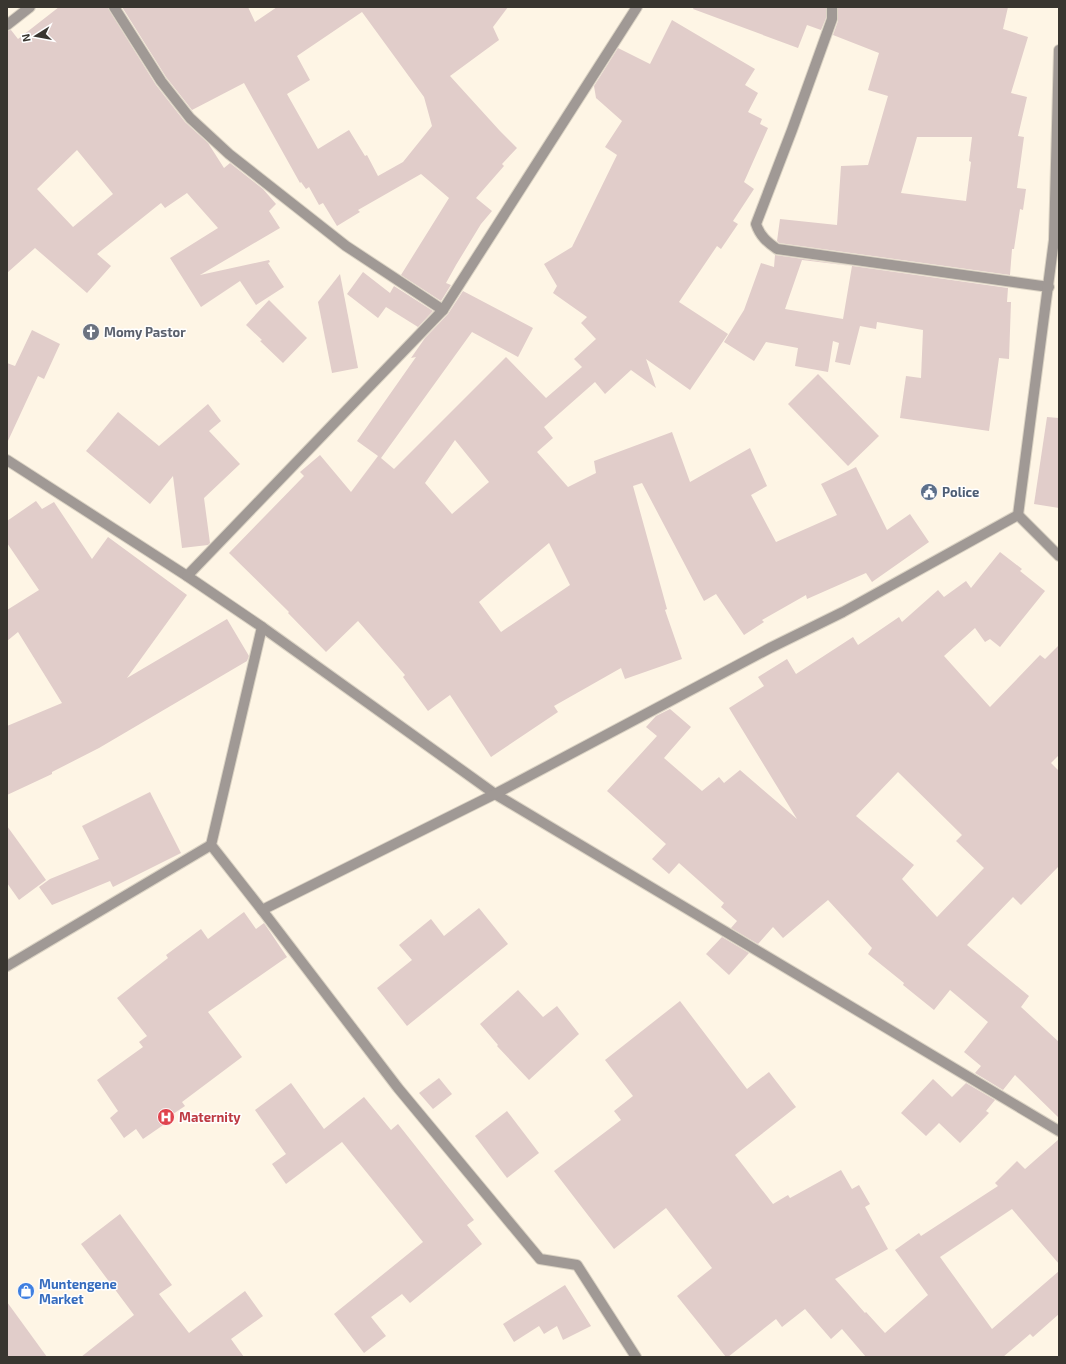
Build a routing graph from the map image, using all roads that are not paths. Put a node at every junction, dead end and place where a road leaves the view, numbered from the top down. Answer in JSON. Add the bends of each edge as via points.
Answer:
{"nodes":[{"id":1,"x":30,"y":7,"type":"edge"},
{"id":2,"x":114,"y":7,"type":"edge"},
{"id":3,"x":637,"y":7,"type":"edge"},
{"id":4,"x":832,"y":7,"type":"edge"},
{"id":5,"x":7,"y":25,"type":"edge"},
{"id":6,"x":1059,"y":50,"type":"edge"},
{"id":7,"x":1057,"y":241,"type":"edge"},
{"id":8,"x":1049,"y":288,"type":"junction"},
{"id":9,"x":443,"y":310,"type":"junction"},
{"id":10,"x":7,"y":460,"type":"edge"},
{"id":11,"x":1018,"y":515,"type":"junction"},
{"id":12,"x":1059,"y":556,"type":"edge"},
{"id":13,"x":187,"y":576,"type":"junction"},
{"id":14,"x":262,"y":627,"type":"junction"},
{"id":15,"x":495,"y":794,"type":"junction"},
{"id":16,"x":211,"y":845,"type":"junction"},
{"id":17,"x":262,"y":910,"type":"junction"},
{"id":18,"x":7,"y":966,"type":"edge"},
{"id":19,"x":1059,"y":1132,"type":"edge"},
{"id":20,"x":636,"y":1357,"type":"edge"}],
"edges":[{"from":1,"to":5,"type":"street"},
{"from":2,"to":9,"type":"street","via":[[166,87],[190,118],[229,154],[346,246]]},
{"from":3,"to":9,"type":"street"},
{"from":4,"to":8,"type":"street","via":[[832,19],[756,224],[759,233],[777,249]]},
{"from":6,"to":7,"type":"street"},
{"from":7,"to":8,"type":"street"},
{"from":8,"to":11,"type":"street"},
{"from":9,"to":13,"type":"street"},
{"from":10,"to":13,"type":"street"},
{"from":11,"to":12,"type":"street"},
{"from":11,"to":15,"type":"street","via":[[843,612]]},
{"from":13,"to":14,"type":"street"},
{"from":14,"to":15,"type":"street"},
{"from":14,"to":16,"type":"street"},
{"from":15,"to":17,"type":"street"},
{"from":15,"to":19,"type":"street"},
{"from":16,"to":17,"type":"street"},
{"from":16,"to":18,"type":"street"},
{"from":17,"to":20,"type":"street","via":[[398,1088],[540,1259],[577,1265]]}]}
